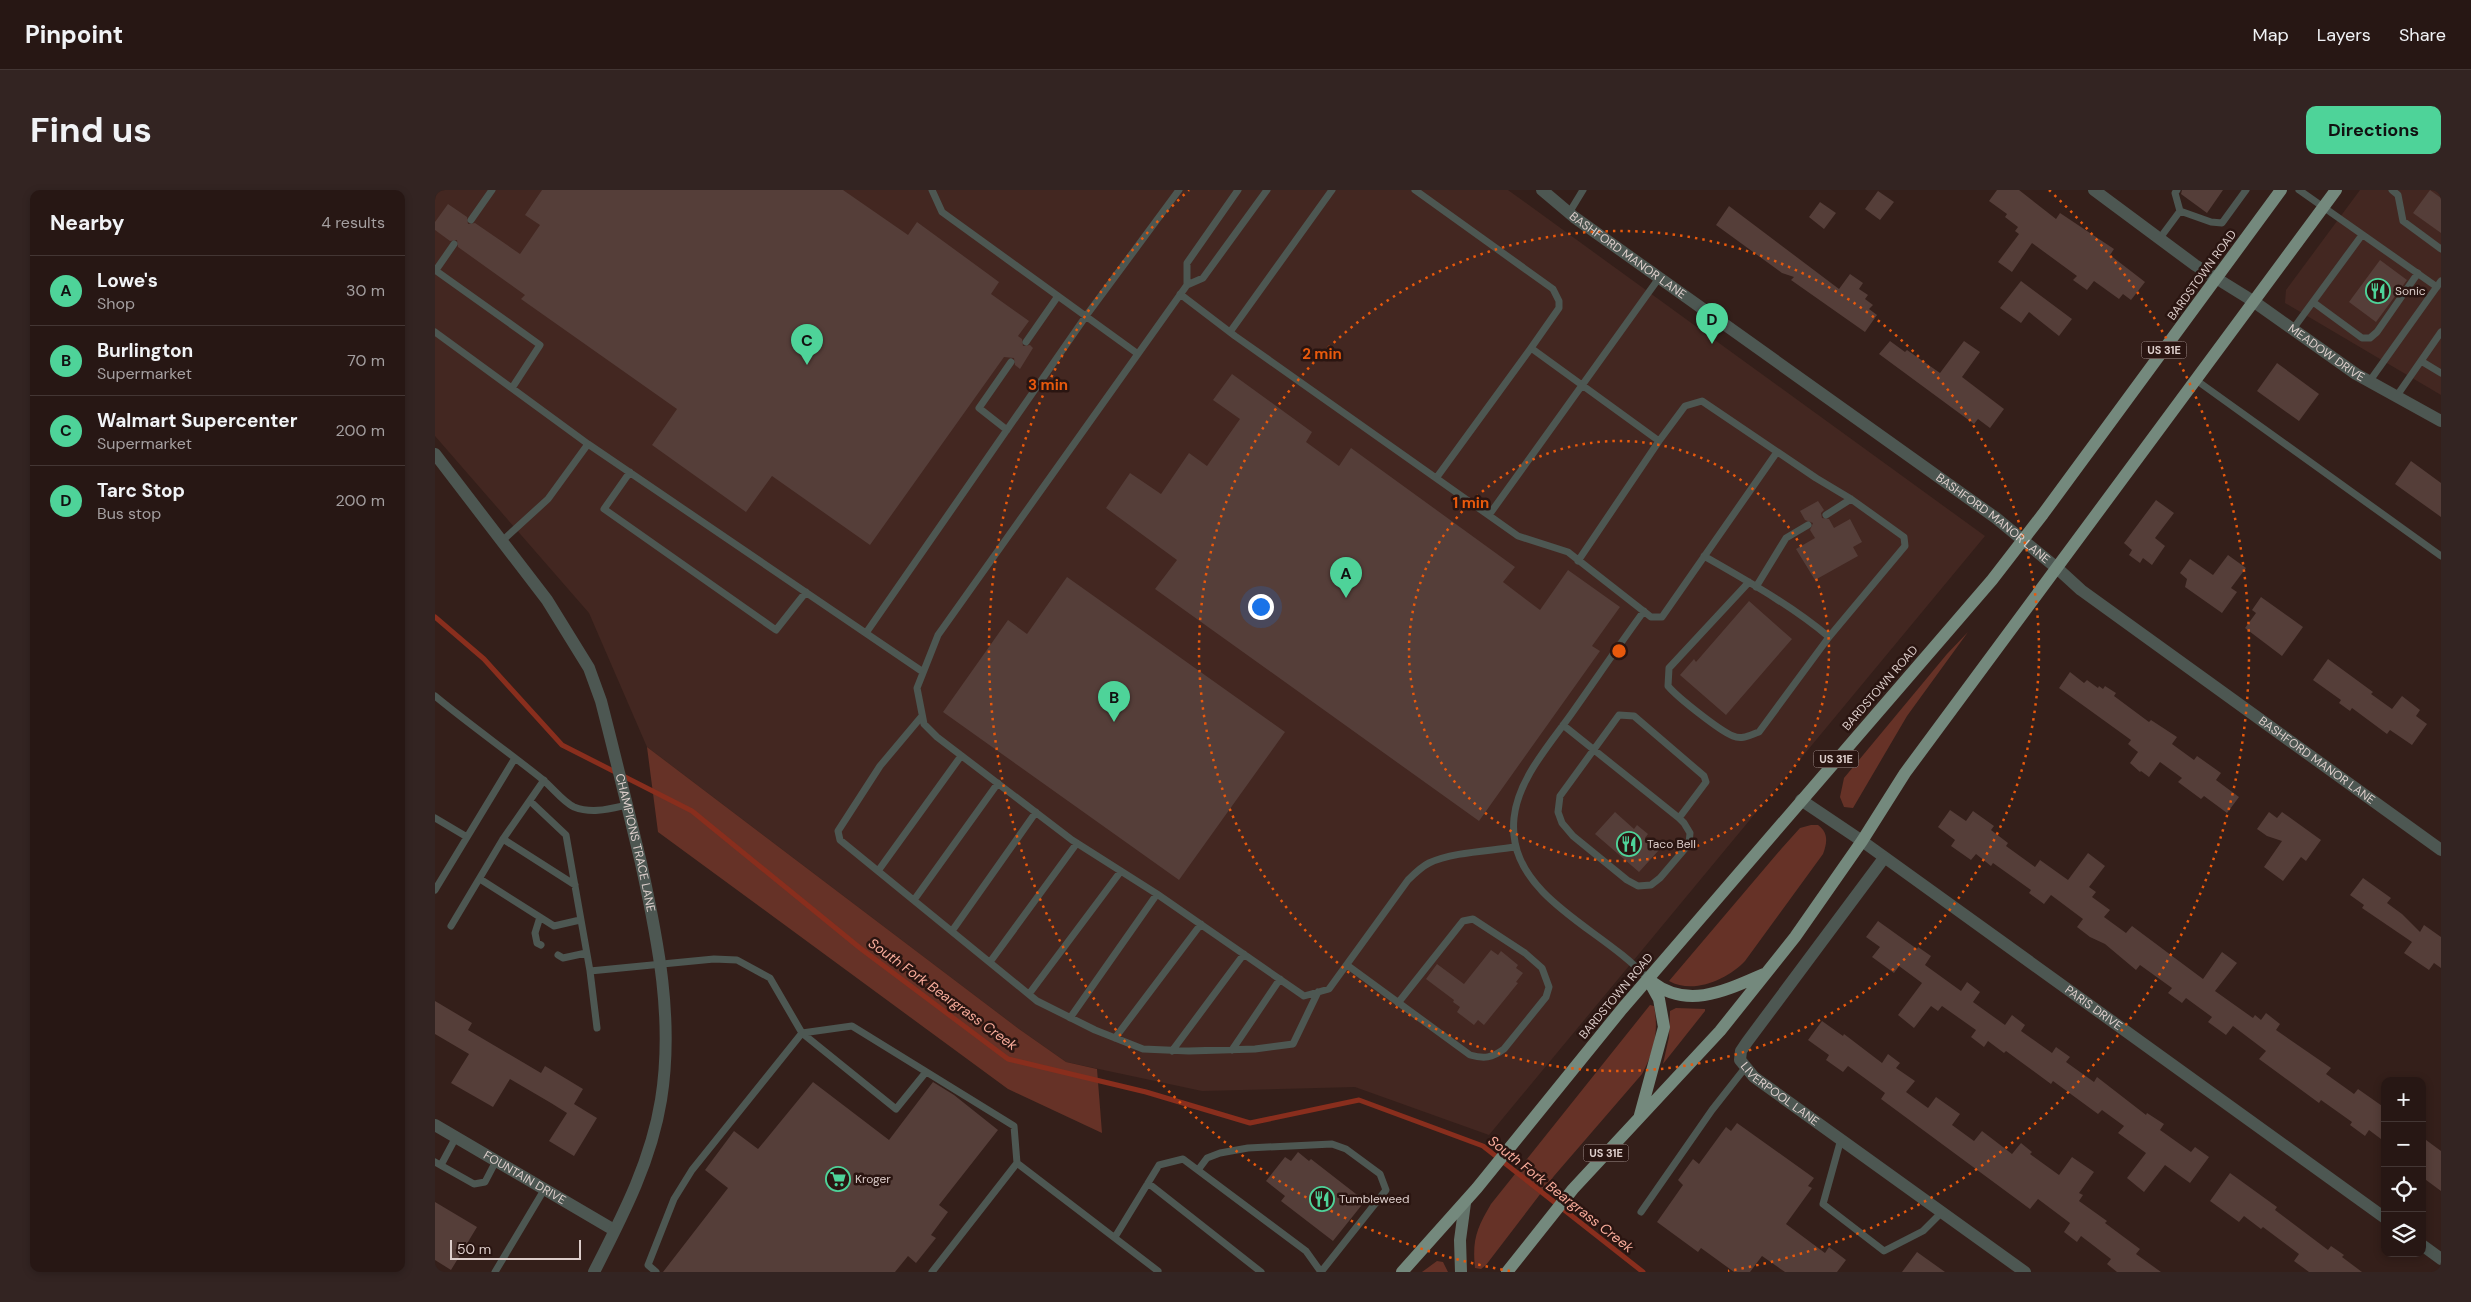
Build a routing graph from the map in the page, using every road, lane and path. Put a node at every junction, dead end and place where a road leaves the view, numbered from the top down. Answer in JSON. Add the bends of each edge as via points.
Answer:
{"nodes":[{"id":1,"x":492,"y":190,"type":"edge"},
{"id":2,"x":932,"y":190,"type":"edge"},
{"id":3,"x":1179,"y":190,"type":"edge"},
{"id":4,"x":1238,"y":190,"type":"edge"},
{"id":5,"x":1267,"y":190,"type":"edge"},
{"id":6,"x":1332,"y":190,"type":"edge"},
{"id":7,"x":1415,"y":190,"type":"edge"},
{"id":8,"x":1542,"y":190,"type":"edge"},
{"id":9,"x":1583,"y":190,"type":"edge"},
{"id":10,"x":2094,"y":190,"type":"edge"},
{"id":11,"x":2177,"y":190,"type":"edge"},
{"id":12,"x":2246,"y":190,"type":"edge"},
{"id":13,"x":2281,"y":190,"type":"edge"},
{"id":14,"x":2299,"y":190,"type":"edge"},
{"id":15,"x":2336,"y":190,"type":"edge"},
{"id":16,"x":2392,"y":190,"type":"edge"},
{"id":17,"x":2323,"y":207,"type":"junction"},
{"id":18,"x":2180,"y":211,"type":"junction"},
{"id":19,"x":1569,"y":213,"type":"junction"},
{"id":20,"x":471,"y":220,"type":"dead end"},
{"id":21,"x":2362,"y":235,"type":"junction"},
{"id":22,"x":2160,"y":238,"type":"junction"},
{"id":23,"x":455,"y":244,"type":"dead end"},
{"id":24,"x":2441,"y":249,"type":"edge"},
{"id":25,"x":435,"y":270,"type":"edge"},
{"id":26,"x":2418,"y":273,"type":"junction"},
{"id":27,"x":1659,"y":278,"type":"junction"},
{"id":28,"x":2216,"y":279,"type":"junction"},
{"id":29,"x":2439,"y":284,"type":"edge"},
{"id":30,"x":1187,"y":285,"type":"junction"},
{"id":31,"x":1180,"y":294,"type":"junction"},
{"id":32,"x":1057,"y":296,"type":"junction"},
{"id":33,"x":2253,"y":300,"type":"junction"},
{"id":34,"x":2313,"y":302,"type":"junction"},
{"id":35,"x":1086,"y":316,"type":"junction"},
{"id":36,"x":2293,"y":329,"type":"junction"},
{"id":37,"x":435,"y":332,"type":"edge"},
{"id":38,"x":1230,"y":332,"type":"junction"},
{"id":39,"x":2441,"y":332,"type":"edge"},
{"id":40,"x":1026,"y":342,"type":"dead end"},
{"id":41,"x":1531,"y":348,"type":"junction"},
{"id":42,"x":1138,"y":354,"type":"junction"},
{"id":43,"x":2421,"y":361,"type":"junction"},
{"id":44,"x":1011,"y":362,"type":"dead end"},
{"id":45,"x":2441,"y":373,"type":"edge"},
{"id":46,"x":2196,"y":380,"type":"junction"},
{"id":47,"x":2369,"y":382,"type":"junction"},
{"id":48,"x":1582,"y":384,"type":"junction"},
{"id":49,"x":512,"y":388,"type":"junction"},
{"id":50,"x":2396,"y":397,"type":"junction"},
{"id":51,"x":2441,"y":421,"type":"edge"},
{"id":52,"x":1007,"y":430,"type":"junction"},
{"id":53,"x":1659,"y":441,"type":"junction"},
{"id":54,"x":588,"y":444,"type":"junction"},
{"id":55,"x":1777,"y":452,"type":"junction"},
{"id":56,"x":435,"y":454,"type":"edge"},
{"id":57,"x":630,"y":472,"type":"junction"},
{"id":58,"x":1437,"y":477,"type":"junction"},
{"id":59,"x":1851,"y":499,"type":"junction"},
{"id":60,"x":1489,"y":515,"type":"junction"},
{"id":61,"x":1826,"y":515,"type":"dead end"},
{"id":62,"x":1808,"y":525,"type":"dead end"},
{"id":63,"x":2024,"y":540,"type":"junction"},
{"id":64,"x":502,"y":541,"type":"junction"},
{"id":65,"x":1704,"y":556,"type":"junction"},
{"id":66,"x":2441,"y":556,"type":"edge"},
{"id":67,"x":1578,"y":561,"type":"junction"},
{"id":68,"x":2058,"y":569,"type":"junction"},
{"id":69,"x":1749,"y":582,"type":"junction"},
{"id":70,"x":1756,"y":587,"type":"junction"},
{"id":71,"x":806,"y":592,"type":"junction"},
{"id":72,"x":1644,"y":611,"type":"junction"},
{"id":73,"x":866,"y":633,"type":"junction"},
{"id":74,"x":1829,"y":637,"type":"junction"},
{"id":75,"x":923,"y":672,"type":"junction"},
{"id":76,"x":435,"y":696,"type":"edge"},
{"id":77,"x":922,"y":716,"type":"junction"},
{"id":78,"x":1563,"y":725,"type":"junction"},
{"id":79,"x":1593,"y":749,"type":"junction"},
{"id":80,"x":961,"y":756,"type":"junction"},
{"id":81,"x":515,"y":758,"type":"junction"},
{"id":82,"x":544,"y":780,"type":"junction"},
{"id":83,"x":999,"y":783,"type":"junction"},
{"id":84,"x":1801,"y":800,"type":"junction"},
{"id":85,"x":530,"y":801,"type":"junction"},
{"id":86,"x":627,"y":805,"type":"junction"},
{"id":87,"x":1037,"y":812,"type":"junction"},
{"id":88,"x":435,"y":818,"type":"edge"},
{"id":89,"x":1679,"y":818,"type":"junction"},
{"id":90,"x":467,"y":836,"type":"junction"},
{"id":91,"x":503,"y":839,"type":"junction"},
{"id":92,"x":1862,"y":840,"type":"junction"},
{"id":93,"x":1077,"y":843,"type":"junction"},
{"id":94,"x":1515,"y":847,"type":"junction"},
{"id":95,"x":2441,"y":850,"type":"edge"},
{"id":96,"x":1884,"y":858,"type":"junction"},
{"id":97,"x":878,"y":871,"type":"junction"},
{"id":98,"x":1121,"y":871,"type":"junction"},
{"id":99,"x":479,"y":879,"type":"junction"},
{"id":100,"x":575,"y":885,"type":"junction"},
{"id":101,"x":435,"y":890,"type":"edge"},
{"id":102,"x":1157,"y":894,"type":"junction"},
{"id":103,"x":914,"y":900,"type":"junction"},
{"id":104,"x":540,"y":917,"type":"junction"},
{"id":105,"x":581,"y":920,"type":"junction"},
{"id":106,"x":1201,"y":924,"type":"junction"},
{"id":107,"x":451,"y":926,"type":"dead end"},
{"id":108,"x":952,"y":931,"type":"junction"},
{"id":109,"x":541,"y":945,"type":"dead end"},
{"id":110,"x":586,"y":954,"type":"junction"},
{"id":111,"x":1245,"y":954,"type":"junction"},
{"id":112,"x":557,"y":955,"type":"dead end"},
{"id":113,"x":990,"y":962,"type":"junction"},
{"id":114,"x":661,"y":963,"type":"junction"},
{"id":115,"x":1347,"y":965,"type":"junction"},
{"id":116,"x":590,"y":971,"type":"junction"},
{"id":117,"x":1767,"y":973,"type":"junction"},
{"id":118,"x":1280,"y":979,"type":"junction"},
{"id":119,"x":1648,"y":979,"type":"junction"},
{"id":120,"x":1318,"y":992,"type":"junction"},
{"id":121,"x":1029,"y":994,"type":"junction"},
{"id":122,"x":1398,"y":1003,"type":"junction"},
{"id":123,"x":1070,"y":1018,"type":"junction"},
{"id":124,"x":597,"y":1028,"type":"dead end"},
{"id":125,"x":802,"y":1033,"type":"junction"},
{"id":126,"x":1115,"y":1038,"type":"junction"},
{"id":127,"x":1231,"y":1050,"type":"junction"},
{"id":128,"x":1172,"y":1051,"type":"junction"},
{"id":129,"x":1745,"y":1068,"type":"junction"},
{"id":130,"x":926,"y":1072,"type":"junction"},
{"id":131,"x":1640,"y":1117,"type":"junction"},
{"id":132,"x":435,"y":1125,"type":"edge"},
{"id":133,"x":456,"y":1137,"type":"junction"},
{"id":134,"x":1841,"y":1140,"type":"junction"},
{"id":135,"x":496,"y":1161,"type":"junction"},
{"id":136,"x":438,"y":1163,"type":"edge"},
{"id":137,"x":1017,"y":1163,"type":"junction"},
{"id":138,"x":1198,"y":1170,"type":"junction"},
{"id":139,"x":1148,"y":1183,"type":"junction"},
{"id":140,"x":544,"y":1190,"type":"junction"},
{"id":141,"x":1465,"y":1203,"type":"junction"},
{"id":142,"x":1641,"y":1212,"type":"dead end"},
{"id":143,"x":1942,"y":1212,"type":"junction"},
{"id":144,"x":2381,"y":1215,"type":"edge"},
{"id":145,"x":614,"y":1230,"type":"junction"},
{"id":146,"x":1115,"y":1237,"type":"junction"},
{"id":147,"x":2426,"y":1249,"type":"edge"},
{"id":148,"x":2441,"y":1259,"type":"edge"},
{"id":149,"x":495,"y":1272,"type":"edge"},
{"id":150,"x":594,"y":1272,"type":"edge"},
{"id":151,"x":656,"y":1272,"type":"edge"},
{"id":152,"x":932,"y":1272,"type":"edge"},
{"id":153,"x":1158,"y":1272,"type":"edge"},
{"id":154,"x":1261,"y":1272,"type":"edge"},
{"id":155,"x":1321,"y":1272,"type":"edge"},
{"id":156,"x":1402,"y":1272,"type":"edge"},
{"id":157,"x":1461,"y":1272,"type":"edge"},
{"id":158,"x":1507,"y":1272,"type":"edge"},
{"id":159,"x":2025,"y":1272,"type":"edge"}],
"edges":[{"from":1,"to":20,"type":"lane"},
{"from":2,"to":32,"type":"lane","via":[[942,212]]},
{"from":3,"to":35,"type":"lane"},
{"from":4,"to":30,"type":"lane","via":[[1187,264]]},
{"from":5,"to":30,"type":"lane","via":[[1203,278]]},
{"from":6,"to":38,"type":"lane"},
{"from":7,"to":41,"type":"lane","via":[[1553,289],[1559,308]]},
{"from":8,"to":19,"type":"street","name":"BASHFORD MANOR LANE"},
{"from":9,"to":19,"type":"lane"},
{"from":10,"to":22,"type":"street","name":"MEADOW DRIVE"},
{"from":11,"to":18,"type":"lane"},
{"from":12,"to":18,"type":"lane","via":[[2221,223]]},
{"from":13,"to":28,"type":"main road","name":"BARDSTOWN ROAD","number":"US 31E"},
{"from":14,"to":17,"type":"lane"},
{"from":15,"to":17,"type":"main road","number":"US 31E"},
{"from":16,"to":24,"type":"lane","via":[[2398,195],[2403,221]]},
{"from":17,"to":21,"type":"lane"},
{"from":17,"to":33,"type":"main road","number":"US 31E"},
{"from":18,"to":22,"type":"lane"},
{"from":19,"to":27,"type":"street","name":"BASHFORD MANOR LANE"},
{"from":21,"to":26,"type":"lane"},
{"from":21,"to":34,"type":"lane"},
{"from":22,"to":28,"type":"street","name":"MEADOW DRIVE"},
{"from":23,"to":25,"type":"lane"},
{"from":25,"to":49,"type":"lane","via":[[540,345]]},
{"from":26,"to":29,"type":"lane"},
{"from":26,"to":34,"type":"lane","via":[[2370,338],[2362,338]]},
{"from":27,"to":48,"type":"lane"},
{"from":27,"to":63,"type":"street","name":"BASHFORD MANOR LANE"},
{"from":28,"to":33,"type":"street","name":"MEADOW DRIVE"},
{"from":28,"to":63,"type":"main road","name":"BARDSTOWN ROAD","number":"US 31E"},
{"from":29,"to":47,"type":"lane"},
{"from":30,"to":31,"type":"lane"},
{"from":31,"to":38,"type":"lane"},
{"from":31,"to":42,"type":"lane"},
{"from":32,"to":35,"type":"lane"},
{"from":32,"to":40,"type":"lane"},
{"from":33,"to":36,"type":"street","name":"MEADOW DRIVE"},
{"from":33,"to":46,"type":"main road","number":"US 31E"},
{"from":34,"to":36,"type":"lane"},
{"from":35,"to":42,"type":"lane"},
{"from":35,"to":52,"type":"lane"},
{"from":36,"to":47,"type":"street","name":"MEADOW DRIVE"},
{"from":37,"to":49,"type":"lane"},
{"from":38,"to":58,"type":"lane"},
{"from":39,"to":43,"type":"lane"},
{"from":41,"to":48,"type":"lane"},
{"from":41,"to":58,"type":"lane"},
{"from":42,"to":75,"type":"lane","via":[[938,635]]},
{"from":43,"to":45,"type":"lane"},
{"from":43,"to":50,"type":"lane"},
{"from":44,"to":52,"type":"lane","via":[[979,408]]},
{"from":46,"to":66,"type":"lane"},
{"from":46,"to":68,"type":"main road","number":"US 31E"},
{"from":47,"to":50,"type":"street","name":"MEADOW DRIVE"},
{"from":48,"to":53,"type":"lane"},
{"from":48,"to":60,"type":"lane"},
{"from":49,"to":54,"type":"lane"},
{"from":50,"to":51,"type":"street","name":"MEADOW DRIVE"},
{"from":52,"to":73,"type":"lane"},
{"from":53,"to":55,"type":"lane","via":[[1685,406],[1702,401]]},
{"from":53,"to":67,"type":"lane"},
{"from":54,"to":57,"type":"lane"},
{"from":54,"to":64,"type":"lane","via":[[548,499]]},
{"from":55,"to":59,"type":"lane"},
{"from":55,"to":65,"type":"lane"},
{"from":56,"to":64,"type":"street","name":"CHAMPIONS TRACE LANE"},
{"from":57,"to":71,"type":"lane"},
{"from":57,"to":71,"type":"lane","via":[[604,509],[775,630]]},
{"from":58,"to":60,"type":"lane"},
{"from":59,"to":61,"type":"lane"},
{"from":59,"to":74,"type":"lane","via":[[1904,537],[1905,546]]},
{"from":60,"to":67,"type":"lane","via":[[1518,536],[1568,552]]},
{"from":62,"to":70,"type":"lane","via":[[1786,538]]},
{"from":63,"to":68,"type":"street","name":"BASHFORD MANOR LANE"},
{"from":63,"to":84,"type":"main road","name":"BARDSTOWN ROAD","number":"US 31E"},
{"from":64,"to":86,"type":"street","name":"CHAMPIONS TRACE LANE","via":[[547,600],[589,668],[604,711]]},
{"from":65,"to":69,"type":"lane"},
{"from":65,"to":72,"type":"lane","via":[[1662,617],[1651,617]]},
{"from":67,"to":72,"type":"lane"},
{"from":68,"to":92,"type":"main road","number":"US 31E","via":[[1905,773]]},
{"from":68,"to":95,"type":"street","name":"BASHFORD MANOR LANE","via":[[2081,590]]},
{"from":69,"to":70,"type":"lane"},
{"from":69,"to":74,"type":"lane","via":[[1669,668],[1668,686],[1676,696],[1733,736],[1746,737],[1759,732]]},
{"from":70,"to":74,"type":"lane","via":[[1809,620]]},
{"from":71,"to":73,"type":"lane"},
{"from":72,"to":78,"type":"lane"},
{"from":73,"to":75,"type":"lane"},
{"from":75,"to":77,"type":"lane","via":[[917,688]]},
{"from":76,"to":81,"type":"lane"},
{"from":77,"to":80,"type":"lane","via":[[924,724]]},
{"from":77,"to":97,"type":"lane","via":[[880,766],[837,831],[840,840]]},
{"from":78,"to":79,"type":"lane"},
{"from":78,"to":94,"type":"lane","via":[[1525,782],[1515,808]]},
{"from":79,"to":89,"type":"lane"},
{"from":79,"to":89,"type":"lane","via":[[1619,716],[1634,716],[1704,776],[1706,782]]},
{"from":79,"to":89,"type":"lane","via":[[1560,796],[1558,812],[1562,824],[1573,836],[1604,861],[1639,886],[1651,885],[1689,844],[1689,833]]},
{"from":80,"to":83,"type":"lane"},
{"from":80,"to":97,"type":"lane"},
{"from":81,"to":82,"type":"lane"},
{"from":81,"to":90,"type":"lane"},
{"from":82,"to":85,"type":"lane"},
{"from":82,"to":86,"type":"lane","via":[[572,806],[601,811]]},
{"from":83,"to":87,"type":"lane"},
{"from":83,"to":103,"type":"lane"},
{"from":84,"to":92,"type":"street","name":"PARIS DRIVE"},
{"from":84,"to":119,"type":"main road","name":"BARDSTOWN ROAD","number":"US 31E"},
{"from":85,"to":91,"type":"lane"},
{"from":85,"to":100,"type":"lane","via":[[566,835]]},
{"from":86,"to":114,"type":"street","name":"CHAMPIONS TRACE LANE"},
{"from":87,"to":93,"type":"lane"},
{"from":87,"to":108,"type":"lane"},
{"from":88,"to":90,"type":"lane"},
{"from":90,"to":101,"type":"lane"},
{"from":91,"to":99,"type":"lane"},
{"from":91,"to":100,"type":"lane"},
{"from":92,"to":96,"type":"street","name":"PARIS DRIVE"},
{"from":92,"to":117,"type":"main road","number":"US 31E"},
{"from":93,"to":98,"type":"lane"},
{"from":93,"to":113,"type":"lane"},
{"from":94,"to":115,"type":"lane","via":[[1440,860],[1419,869]]},
{"from":94,"to":119,"type":"lane","via":[[1520,861],[1543,892],[1632,961]]},
{"from":96,"to":129,"type":"street","name":"LIVERPOOL LANE","via":[[1741,1051],[1740,1060]]},
{"from":96,"to":144,"type":"street","name":"PARIS DRIVE"},
{"from":97,"to":103,"type":"lane"},
{"from":98,"to":102,"type":"lane"},
{"from":98,"to":121,"type":"lane"},
{"from":99,"to":104,"type":"lane"},
{"from":99,"to":107,"type":"lane"},
{"from":100,"to":105,"type":"lane"},
{"from":102,"to":106,"type":"lane"},
{"from":102,"to":123,"type":"lane"},
{"from":103,"to":108,"type":"lane"},
{"from":104,"to":105,"type":"lane","via":[[554,926]]},
{"from":104,"to":109,"type":"lane","via":[[535,933]]},
{"from":105,"to":110,"type":"lane"},
{"from":106,"to":111,"type":"lane"},
{"from":106,"to":126,"type":"lane"},
{"from":108,"to":113,"type":"lane"},
{"from":110,"to":112,"type":"lane","via":[[563,958]]},
{"from":110,"to":116,"type":"lane"},
{"from":111,"to":118,"type":"lane"},
{"from":111,"to":128,"type":"lane"},
{"from":113,"to":121,"type":"lane"},
{"from":114,"to":116,"type":"lane"},
{"from":114,"to":125,"type":"lane","via":[[737,960],[770,978]]},
{"from":114,"to":145,"type":"street","name":"CHAMPIONS TRACE LANE","via":[[666,1042],[661,1100],[632,1198]]},
{"from":115,"to":120,"type":"lane","via":[[1329,990]]},
{"from":115,"to":122,"type":"lane"},
{"from":116,"to":124,"type":"lane"},
{"from":117,"to":119,"type":"main road","via":[[1719,993],[1682,997],[1665,992]]},
{"from":117,"to":131,"type":"main road","number":"US 31E","via":[[1720,1032]]},
{"from":118,"to":120,"type":"lane","via":[[1304,996]]},
{"from":118,"to":127,"type":"lane"},
{"from":119,"to":131,"type":"main road","via":[[1659,999],[1664,1027]]},
{"from":119,"to":141,"type":"main road","name":"BARDSTOWN ROAD","number":"US 31E"},
{"from":120,"to":127,"type":"lane","via":[[1293,1044]]},
{"from":121,"to":123,"type":"lane"},
{"from":122,"to":122,"type":"lane","via":[[1470,1055],[1489,1058],[1504,1049],[1549,988],[1543,968],[1473,919],[1463,921],[1457,927]]},
{"from":123,"to":126,"type":"lane"},
{"from":125,"to":130,"type":"lane","via":[[852,1026]]},
{"from":125,"to":130,"type":"lane","via":[[896,1109]]},
{"from":125,"to":151,"type":"lane","via":[[692,1170],[679,1192],[648,1265]]},
{"from":126,"to":128,"type":"lane","via":[[1143,1049]]},
{"from":127,"to":128,"type":"lane"},
{"from":129,"to":134,"type":"street","name":"LIVERPOOL LANE"},
{"from":129,"to":142,"type":"lane"},
{"from":130,"to":137,"type":"lane","via":[[1014,1126]]},
{"from":131,"to":158,"type":"main road","number":"US 31E","via":[[1573,1189]]},
{"from":132,"to":133,"type":"street","name":"FOUNTAIN DRIVE"},
{"from":133,"to":135,"type":"street","name":"FOUNTAIN DRIVE"},
{"from":133,"to":136,"type":"lane"},
{"from":134,"to":143,"type":"street","name":"LIVERPOOL LANE"},
{"from":134,"to":143,"type":"lane","via":[[1823,1204],[1884,1251],[1923,1231]]},
{"from":135,"to":136,"type":"lane","via":[[485,1182],[473,1184]]},
{"from":135,"to":140,"type":"street","name":"FOUNTAIN DRIVE"},
{"from":137,"to":146,"type":"lane"},
{"from":137,"to":152,"type":"lane"},
{"from":138,"to":139,"type":"lane","via":[[1183,1159],[1159,1165]]},
{"from":138,"to":155,"type":"lane","via":[[1306,1250]]},
{"from":138,"to":155,"type":"lane","via":[[1207,1158],[1220,1153],[1247,1148],[1332,1144],[1346,1149],[1380,1174],[1386,1190]]},
{"from":139,"to":146,"type":"lane"},
{"from":139,"to":154,"type":"lane"},
{"from":140,"to":145,"type":"street","name":"FOUNTAIN DRIVE"},
{"from":140,"to":149,"type":"lane"},
{"from":141,"to":156,"type":"main road","number":"US 31E"},
{"from":141,"to":157,"type":"main road","via":[[1460,1240]]},
{"from":143,"to":159,"type":"street","name":"LIVERPOOL LANE"},
{"from":145,"to":150,"type":"street","name":"CHAMPIONS TRACE LANE"},
{"from":146,"to":153,"type":"lane"},
{"from":147,"to":148,"type":"street"}]}
